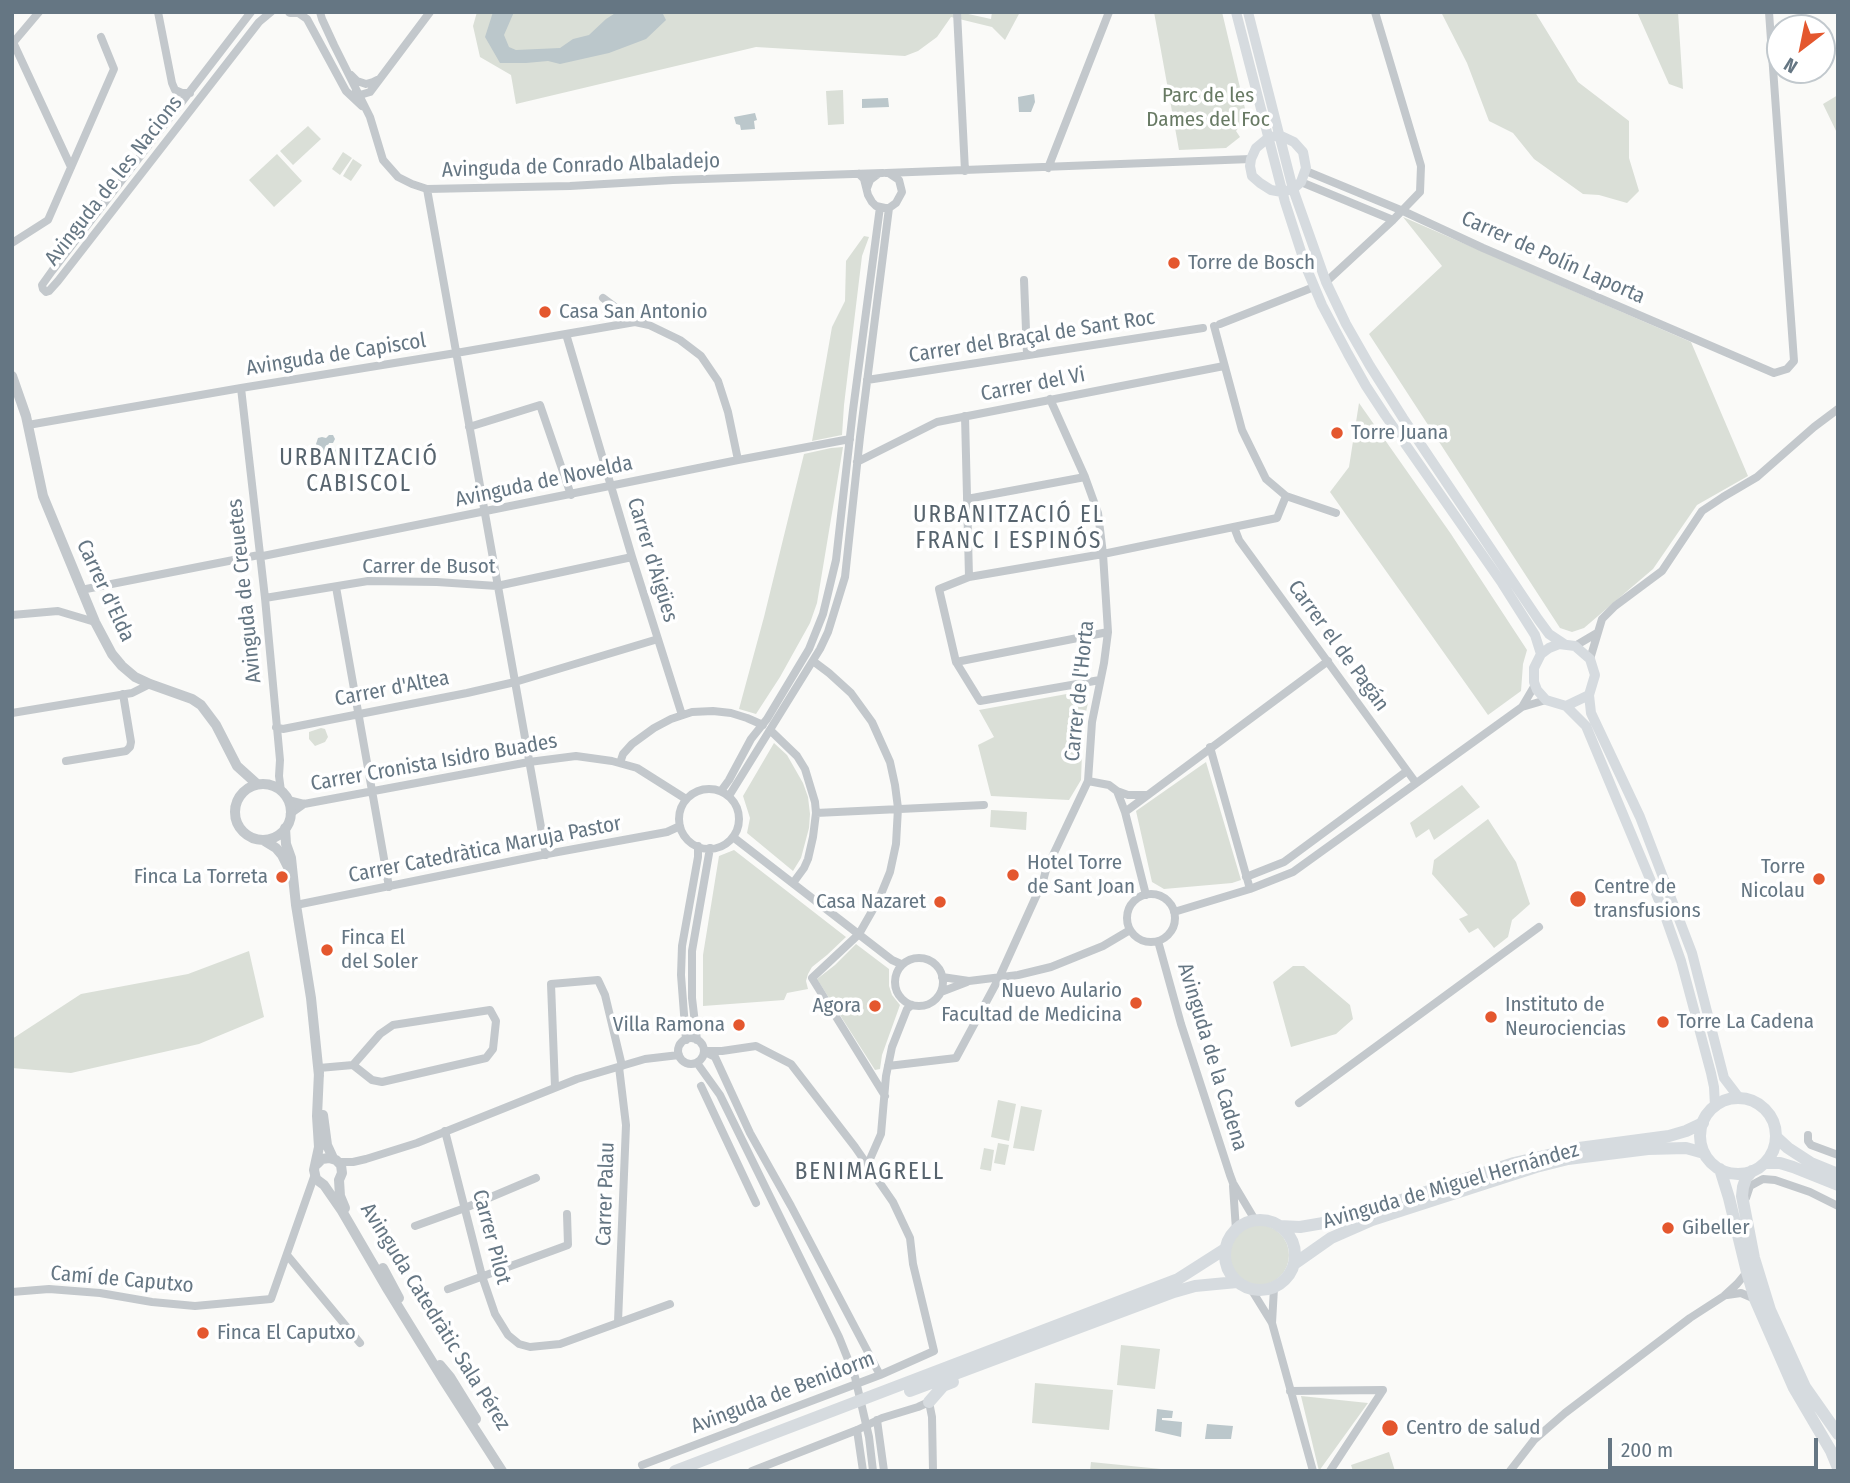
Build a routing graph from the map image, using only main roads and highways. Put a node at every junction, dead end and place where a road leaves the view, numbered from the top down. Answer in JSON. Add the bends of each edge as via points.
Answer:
{"nodes":[{"id":1,"x":1236,"y":12,"type":"edge"},
{"id":2,"x":1248,"y":12,"type":"edge"},
{"id":3,"x":1274,"y":137,"type":"junction"},
{"id":4,"x":1295,"y":183,"type":"junction"},
{"id":5,"x":1569,"y":645,"type":"junction"},
{"id":6,"x":1541,"y":654,"type":"junction"},
{"id":7,"x":1589,"y":695,"type":"junction"},
{"id":8,"x":1566,"y":706,"type":"junction"},
{"id":9,"x":1740,"y":1098,"type":"junction"},
{"id":10,"x":1715,"y":1106,"type":"junction"},
{"id":11,"x":1703,"y":1122,"type":"junction"},
{"id":12,"x":1776,"y":1137,"type":"junction"},
{"id":13,"x":1704,"y":1153,"type":"junction"},
{"id":14,"x":1765,"y":1163,"type":"junction"},
{"id":15,"x":1720,"y":1169,"type":"junction"},
{"id":16,"x":1752,"y":1171,"type":"junction"},
{"id":17,"x":1838,"y":1174,"type":"edge"},
{"id":18,"x":1838,"y":1185,"type":"edge"},
{"id":19,"x":1279,"y":1226,"type":"junction"},
{"id":20,"x":1225,"y":1249,"type":"junction"},
{"id":21,"x":1294,"y":1264,"type":"junction"},
{"id":22,"x":1237,"y":1282,"type":"junction"},
{"id":23,"x":1013,"y":1353,"type":"junction"},
{"id":24,"x":929,"y":1402,"type":"road end"},
{"id":25,"x":1838,"y":1434,"type":"edge"},
{"id":26,"x":1838,"y":1469,"type":"edge"},
{"id":27,"x":675,"y":1471,"type":"edge"},
{"id":28,"x":698,"y":1471,"type":"edge"}],
"edges":[{"from":1,"to":3,"type":"main road"},
{"from":2,"to":3,"type":"main road"},
{"from":3,"to":4,"type":"main road"},
{"from":3,"to":4,"type":"main road","via":[[1294,142],[1303,152]]},
{"from":3,"to":4,"type":"main road","via":[[1256,148],[1252,176],[1271,190]]},
{"from":4,"to":5,"type":"main road","via":[[1326,282],[1364,356],[1541,623],[1549,634]]},
{"from":4,"to":6,"type":"main road","via":[[1306,267],[1336,332],[1366,386],[1502,583],[1535,635]]},
{"from":5,"to":6,"type":"main road"},
{"from":5,"to":7,"type":"main road","via":[[1590,659],[1595,675]]},
{"from":6,"to":8,"type":"main road","via":[[1534,668],[1535,685],[1546,701]]},
{"from":7,"to":8,"type":"main road"},
{"from":7,"to":9,"type":"main road","via":[[1591,713],[1640,817],[1692,953],[1724,1078]]},
{"from":8,"to":10,"type":"main road","via":[[1586,726],[1672,936],[1711,1073]]},
{"from":9,"to":10,"type":"main road"},
{"from":9,"to":12,"type":"main road","via":[[1766,1111]]},
{"from":10,"to":11,"type":"main road"},
{"from":11,"to":13,"type":"main road","via":[[1700,1138]]},
{"from":11,"to":19,"type":"main road","name":"Avinguda de Miguel Hernández","via":[[1669,1136],[1579,1148],[1514,1163],[1341,1220]]},
{"from":12,"to":14,"type":"main road"},
{"from":12,"to":17,"type":"main road","via":[[1811,1163]]},
{"from":13,"to":15,"type":"main road"},
{"from":13,"to":21,"type":"main road","name":"Avinguda de Miguel Hernández","via":[[1686,1148],[1648,1149],[1536,1167],[1363,1224],[1331,1238]]},
{"from":14,"to":16,"type":"main road"},
{"from":14,"to":18,"type":"main road","via":[[1780,1163]]},
{"from":15,"to":16,"type":"main road","via":[[1741,1174]]},
{"from":15,"to":26,"type":"main road","via":[[1755,1299],[1794,1388]]},
{"from":16,"to":25,"type":"main road","via":[[1743,1187],[1744,1204],[1770,1310],[1805,1388]]},
{"from":19,"to":20,"type":"main road","via":[[1268,1221],[1245,1223]]},
{"from":19,"to":21,"type":"main road","via":[[1291,1239]]},
{"from":20,"to":22,"type":"main road","via":[[1228,1271]]},
{"from":20,"to":27,"type":"main road","via":[[1178,1279]]},
{"from":21,"to":22,"type":"main road","via":[[1287,1278],[1274,1288],[1251,1289]]},
{"from":22,"to":23,"type":"main road","via":[[1174,1292]]},
{"from":23,"to":24,"type":"main road","via":[[943,1386]]},
{"from":23,"to":28,"type":"main road"}]}
